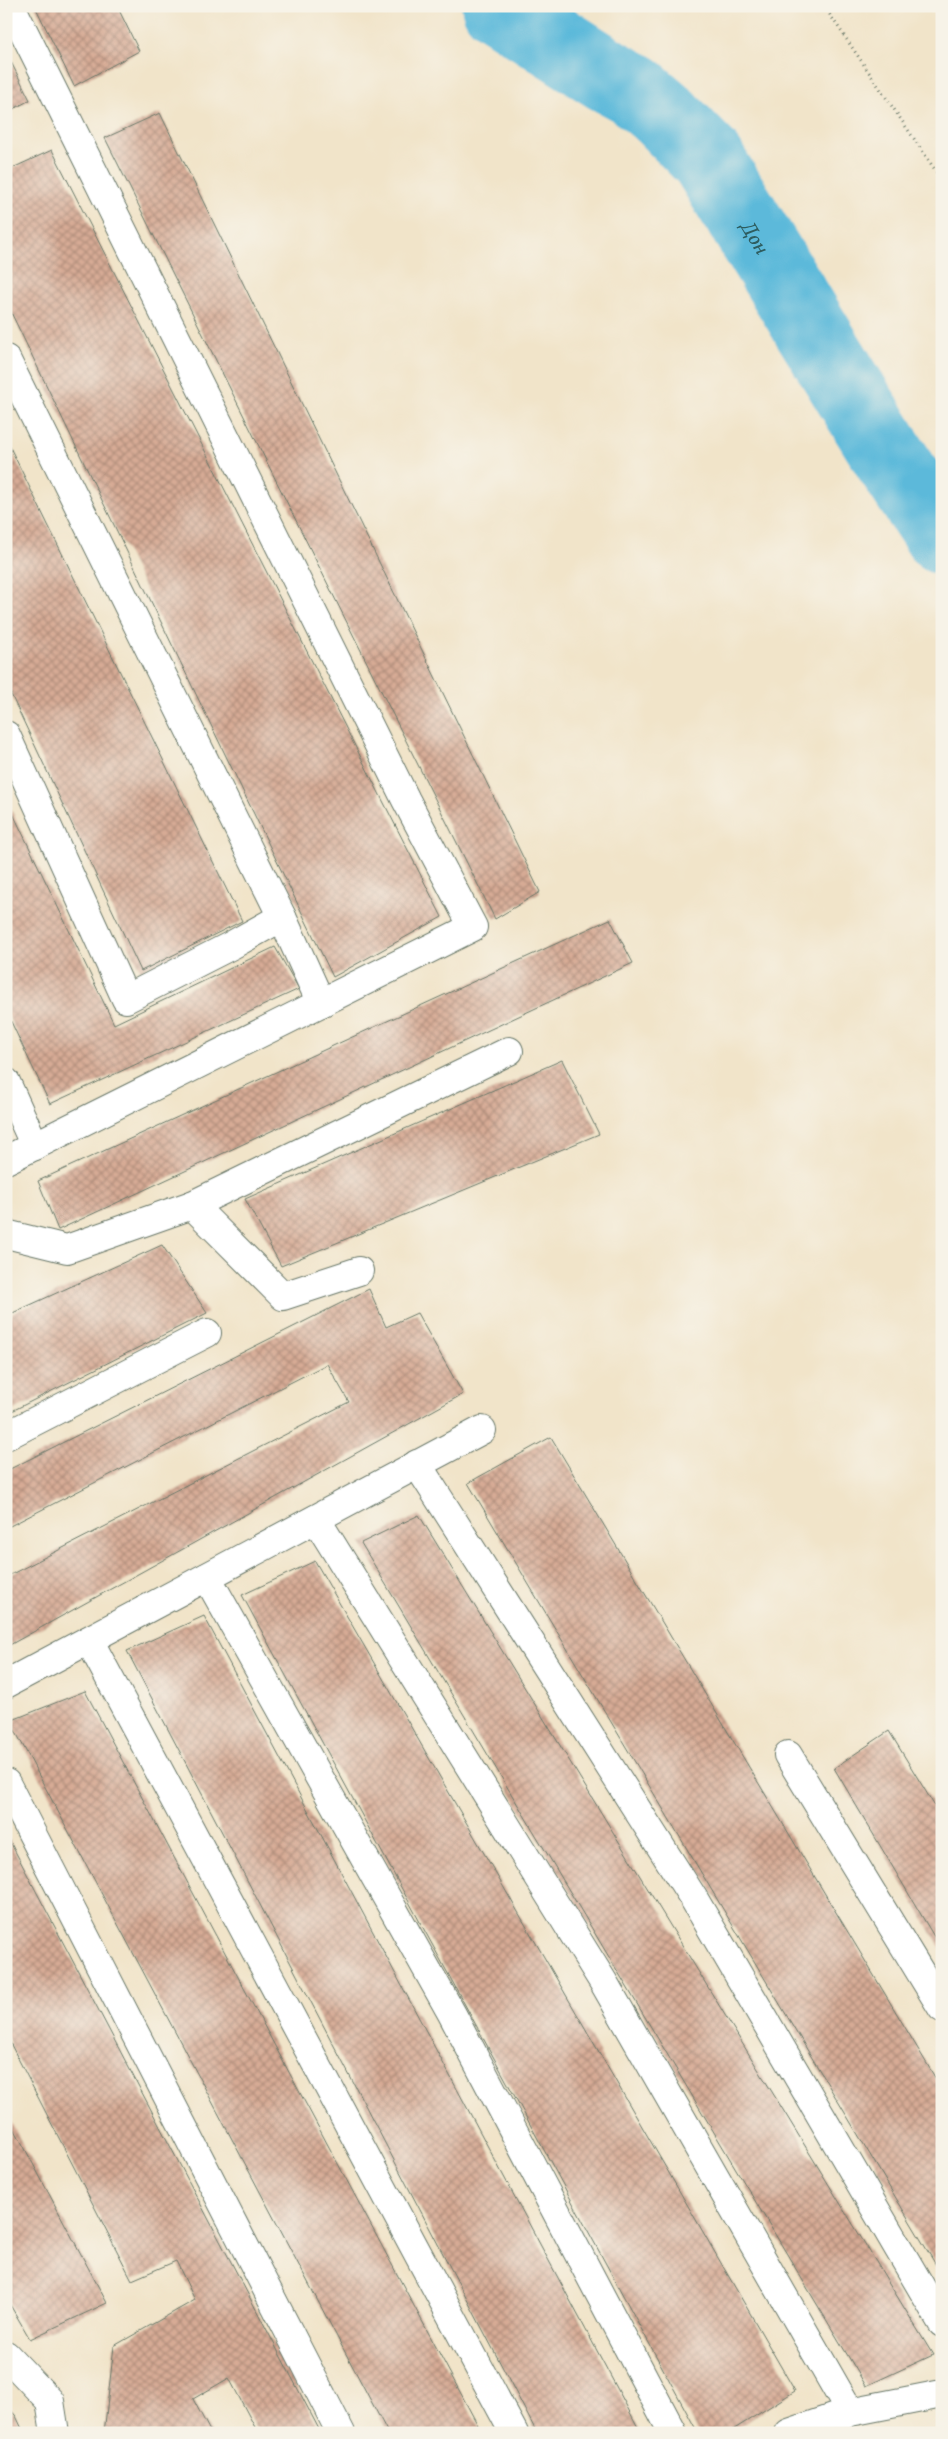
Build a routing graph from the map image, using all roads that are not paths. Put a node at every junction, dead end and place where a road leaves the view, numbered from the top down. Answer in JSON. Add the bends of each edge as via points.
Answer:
{"nodes":[{"id":1,"x":11,"y":6,"type":"edge"},
{"id":2,"x":6,"y":359,"type":"edge"},
{"id":3,"x":6,"y":736,"type":"edge"},
{"id":4,"x":282,"y":917,"type":"junction"},
{"id":5,"x":321,"y":1003,"type":"junction"},
{"id":6,"x":508,"y":1051,"type":"dead end"},
{"id":7,"x":6,"y":1082,"type":"edge"},
{"id":8,"x":34,"y":1146,"type":"junction"},
{"id":9,"x":6,"y":1160,"type":"edge"},
{"id":10,"x":192,"y":1205,"type":"junction"},
{"id":11,"x":6,"y":1234,"type":"edge"},
{"id":12,"x":358,"y":1271,"type":"dead end"},
{"id":13,"x":207,"y":1333,"type":"dead end"},
{"id":14,"x":482,"y":1430,"type":"dead end"},
{"id":15,"x":6,"y":1436,"type":"edge"},
{"id":16,"x":417,"y":1464,"type":"junction"},
{"id":17,"x":316,"y":1518,"type":"junction"},
{"id":18,"x":207,"y":1577,"type":"junction"},
{"id":19,"x":89,"y":1640,"type":"junction"},
{"id":20,"x":6,"y":1684,"type":"edge"},
{"id":21,"x":788,"y":1755,"type":"dead end"},
{"id":22,"x":6,"y":1782,"type":"edge"},
{"id":23,"x":942,"y":2008,"type":"edge"},
{"id":24,"x":942,"y":2324,"type":"edge"},
{"id":25,"x":6,"y":2355,"type":"edge"},
{"id":26,"x":942,"y":2394,"type":"edge"},
{"id":27,"x":850,"y":2412,"type":"junction"},
{"id":28,"x":55,"y":2433,"type":"edge"},
{"id":29,"x":341,"y":2433,"type":"edge"},
{"id":30,"x":514,"y":2433,"type":"edge"},
{"id":31,"x":673,"y":2433,"type":"edge"},
{"id":32,"x":790,"y":2433,"type":"edge"}],
"edges":[{"from":1,"to":5,"type":"lane","via":[[406,800],[473,927]]},
{"from":2,"to":4,"type":"lane"},
{"from":3,"to":4,"type":"lane","via":[[126,999]]},
{"from":4,"to":5,"type":"lane"},
{"from":5,"to":8,"type":"lane"},
{"from":6,"to":10,"type":"lane"},
{"from":7,"to":8,"type":"lane"},
{"from":8,"to":9,"type":"lane"},
{"from":10,"to":11,"type":"lane","via":[[67,1249]]},
{"from":10,"to":12,"type":"lane","via":[[283,1296]]},
{"from":13,"to":15,"type":"lane"},
{"from":14,"to":16,"type":"lane"},
{"from":16,"to":17,"type":"lane"},
{"from":16,"to":24,"type":"lane","via":[[694,1899]]},
{"from":17,"to":18,"type":"lane"},
{"from":17,"to":27,"type":"lane","via":[[604,1983]]},
{"from":18,"to":19,"type":"lane"},
{"from":18,"to":31,"type":"lane","via":[[452,2014]]},
{"from":19,"to":20,"type":"lane"},
{"from":19,"to":30,"type":"lane"},
{"from":21,"to":23,"type":"lane"},
{"from":22,"to":29,"type":"lane"},
{"from":25,"to":28,"type":"lane","via":[[50,2401]]},
{"from":26,"to":27,"type":"lane"},
{"from":27,"to":32,"type":"lane"}]}
